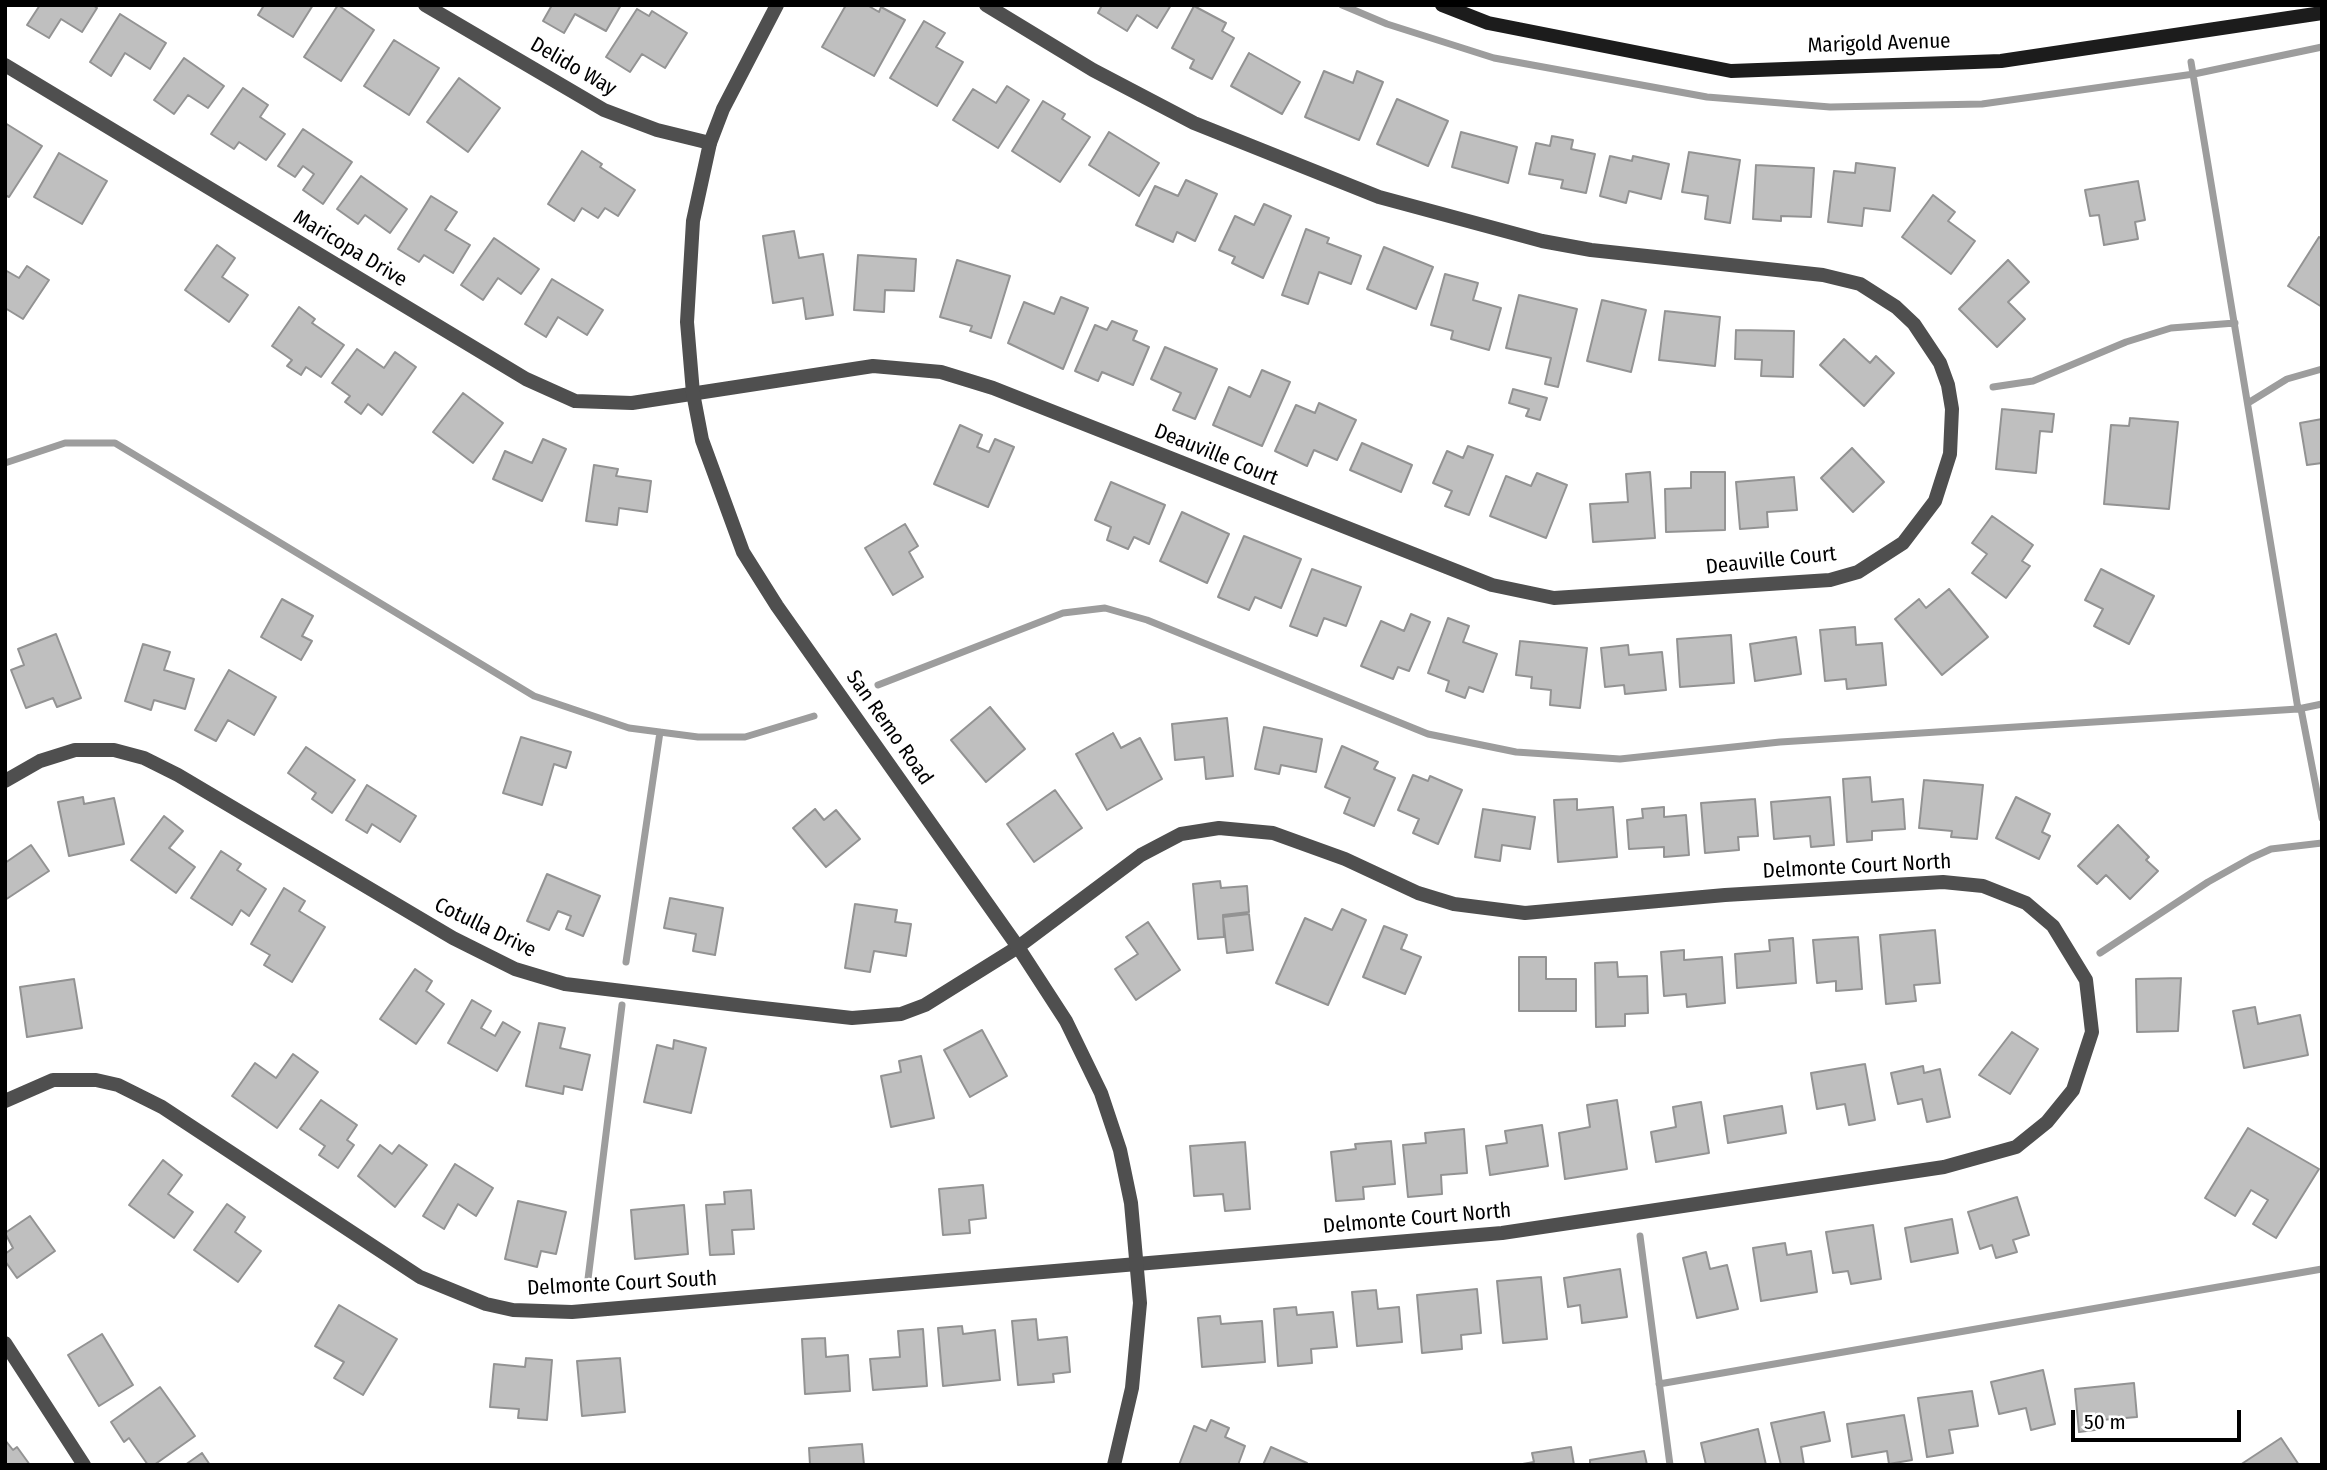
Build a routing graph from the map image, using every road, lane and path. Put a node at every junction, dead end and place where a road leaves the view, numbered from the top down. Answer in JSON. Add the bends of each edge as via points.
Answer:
{"nodes":[{"id":1,"x":425,"y":5,"type":"edge"},
{"id":2,"x":776,"y":5,"type":"edge"},
{"id":3,"x":986,"y":5,"type":"edge"},
{"id":4,"x":1442,"y":5,"type":"edge"},
{"id":5,"x":2322,"y":13,"type":"edge"},
{"id":6,"x":5,"y":65,"type":"edge"},
{"id":7,"x":710,"y":143,"type":"junction"},
{"id":8,"x":693,"y":393,"type":"junction"},
{"id":9,"x":5,"y":781,"type":"edge"},
{"id":10,"x":1018,"y":947,"type":"junction"},
{"id":11,"x":5,"y":1101,"type":"edge"},
{"id":12,"x":1138,"y":1265,"type":"junction"},
{"id":13,"x":5,"y":1343,"type":"edge"},
{"id":14,"x":84,"y":1465,"type":"edge"},
{"id":15,"x":1114,"y":1465,"type":"edge"}],
"edges":[{"from":1,"to":7,"type":"street","name":"Delido Way","via":[[604,110]]},
{"from":2,"to":7,"type":"street","name":"San Remo Road","via":[[736,80]]},
{"from":3,"to":8,"type":"street","name":"Deauville Court","via":[[1093,70],[1194,123],[1379,197],[1591,250],[1823,275],[1860,284],[1914,324],[1940,363],[1948,385],[1950,454],[1935,500],[1903,543],[1858,572],[1830,580],[1554,598],[1492,585],[993,388],[941,372],[873,366]]},
{"from":4,"to":5,"type":"main road","name":"Marigold Avenue","via":[[1488,23],[1731,71],[2001,61]]},
{"from":6,"to":8,"type":"street","name":"Maricopa Drive","via":[[541,387],[592,404]]},
{"from":7,"to":8,"type":"street","name":"San Remo Road","via":[[689,254],[687,322]]},
{"from":8,"to":10,"type":"street","name":"San Remo Road","via":[[702,440],[743,552]]},
{"from":9,"to":10,"type":"street","name":"Cotulla Drive","via":[[48,757],[75,750],[114,750],[144,758],[473,949],[515,969],[565,984],[812,1014],[878,1017],[925,1005]]},
{"from":10,"to":12,"type":"street","name":"San Remo Road","via":[[1066,1021],[1101,1093],[1126,1174]]},
{"from":10,"to":12,"type":"street","name":"Delmonte Court North","via":[[1141,855],[1181,834],[1219,828],[1273,833],[1454,904],[1525,913],[1725,895],[1930,883],[1983,886],[2038,911],[2062,939],[2086,980],[2092,1032],[2073,1090],[2039,1129],[2017,1147],[1999,1153],[1944,1167],[1502,1233]]},
{"from":11,"to":12,"type":"street","name":"Delmonte Court South","via":[[53,1080],[72,1079],[96,1080],[140,1094],[399,1265],[462,1296],[513,1310],[572,1312]]},
{"from":12,"to":15,"type":"street","name":"San Remo Road","via":[[1136,1360]]},
{"from":13,"to":14,"type":"street"}]}
